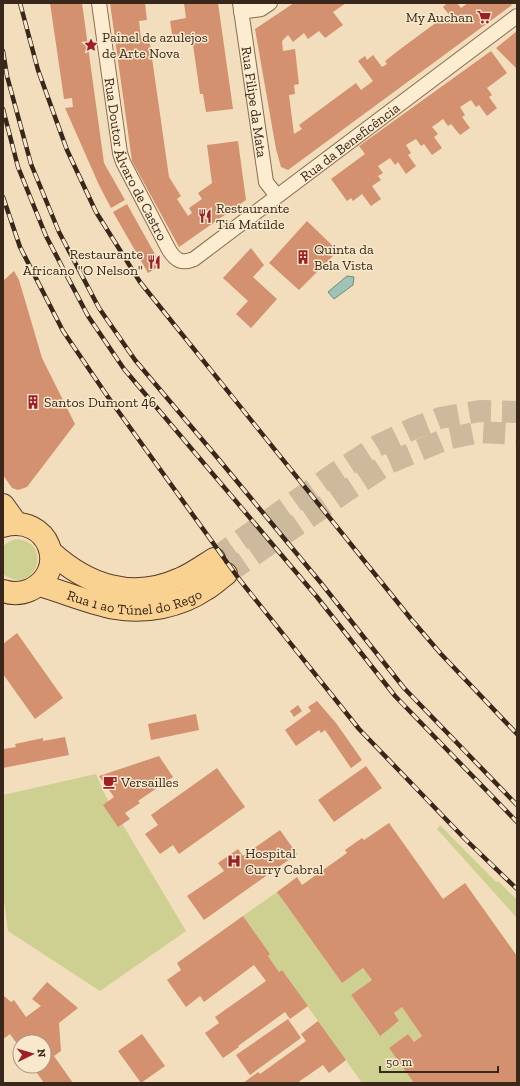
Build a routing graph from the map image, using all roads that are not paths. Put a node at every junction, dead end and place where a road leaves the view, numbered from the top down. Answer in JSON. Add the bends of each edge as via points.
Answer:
{"nodes":[{"id":1,"x":99,"y":3,"type":"edge"},
{"id":2,"x":270,"y":3,"type":"edge"},
{"id":3,"x":241,"y":8,"type":"edge"},
{"id":4,"x":517,"y":16,"type":"edge"},
{"id":5,"x":277,"y":196,"type":"junction"},
{"id":6,"x":179,"y":261,"type":"joint"},
{"id":7,"x":3,"y":505,"type":"edge"},
{"id":8,"x":9,"y":525,"type":"edge"},
{"id":9,"x":51,"y":552,"type":"junction"},
{"id":10,"x":39,"y":585,"type":"junction"},
{"id":11,"x":3,"y":590,"type":"edge"}],
"edges":[{"from":1,"to":6,"type":"street","name":"Rua Doutor Álvaro de Castro","via":[[120,153],[169,250]]},
{"from":2,"to":3,"type":"street","via":[[261,9]]},
{"from":3,"to":5,"type":"street","name":"Rua Filipe da Mata","via":[[266,182]]},
{"from":4,"to":5,"type":"street","name":"Rua da Beneficência"},
{"from":5,"to":6,"type":"street","name":"Rua da Beneficência","via":[[194,259]]},
{"from":7,"to":8,"type":"main road"},
{"from":8,"to":9,"type":"main road","via":[[28,525],[38,531],[46,540]]},
{"from":9,"to":10,"type":"main road","via":[[49,570]]},
{"from":9,"to":10,"type":"main road","name":"Rua 1 ao Túnel do Rego","via":[[85,577],[119,588],[153,588],[195,572],[220,567],[206,590],[175,604],[143,609],[114,608]]},
{"from":10,"to":11,"type":"main road","via":[[25,593],[17,594]]}]}
